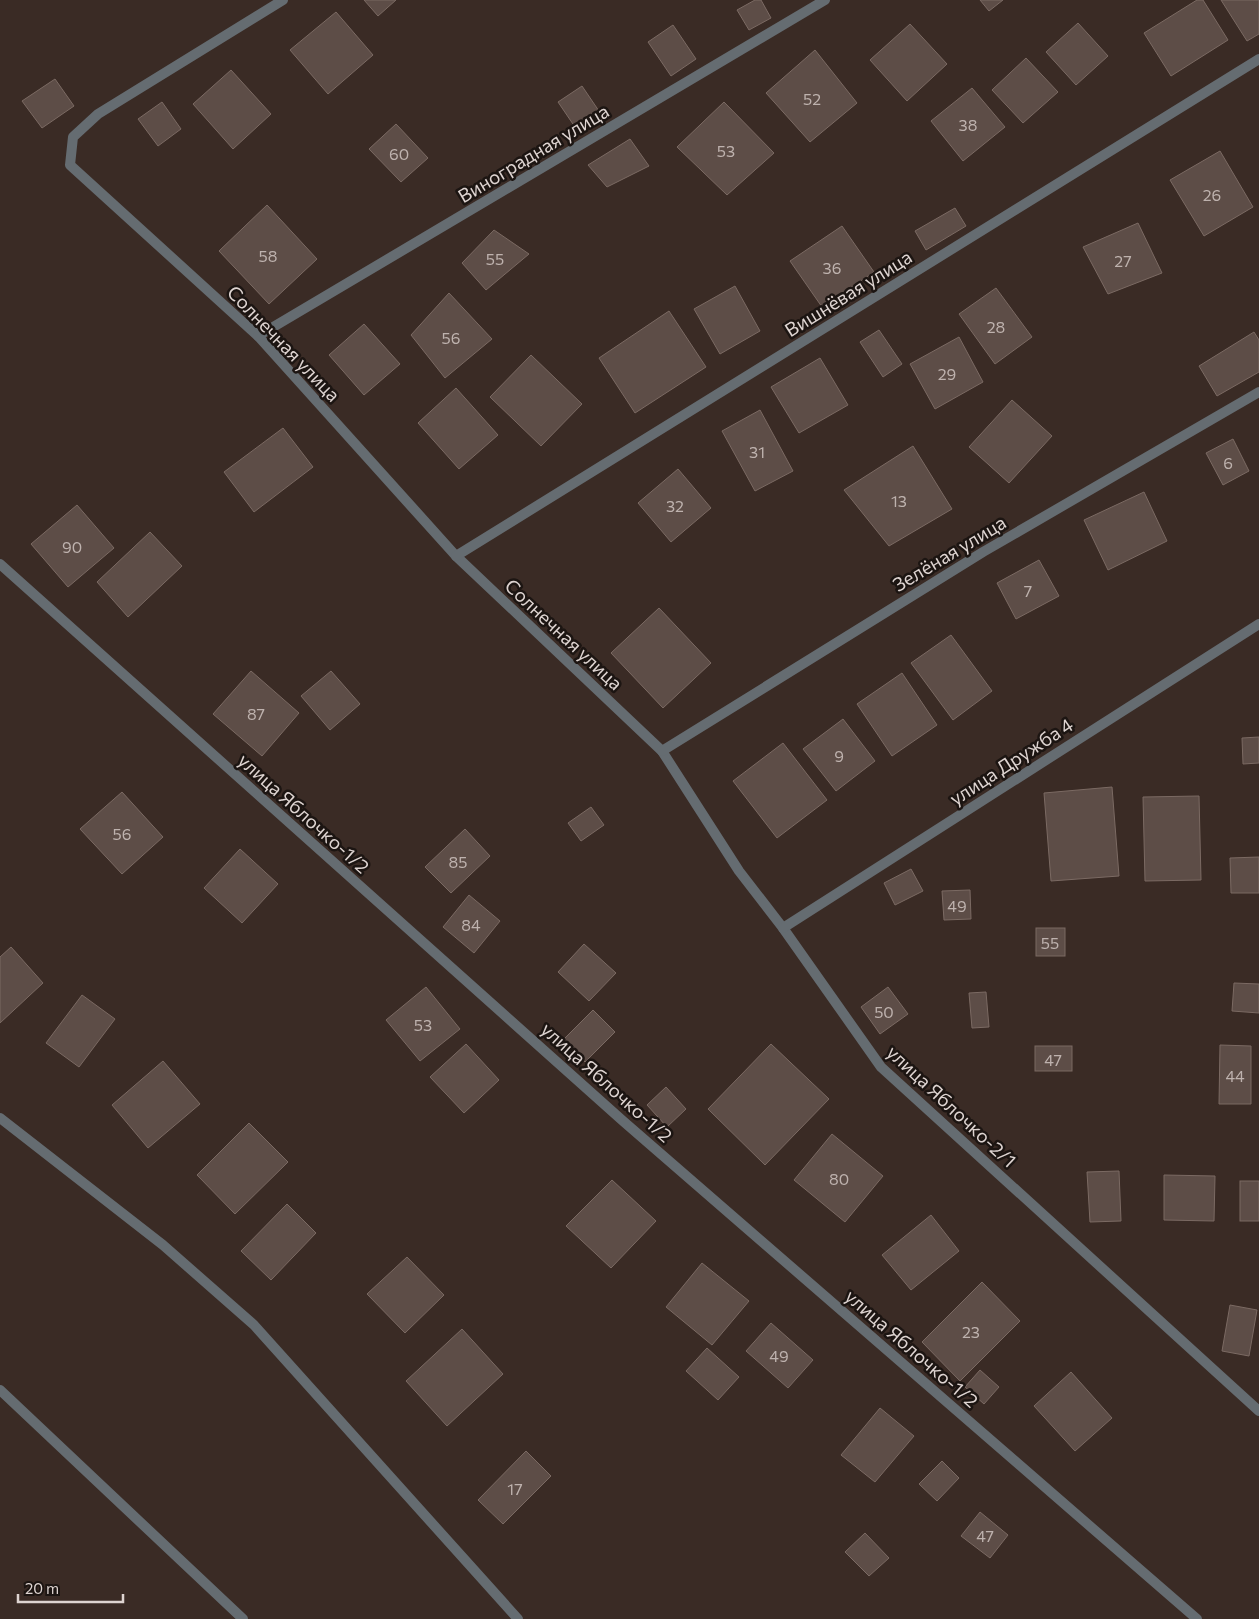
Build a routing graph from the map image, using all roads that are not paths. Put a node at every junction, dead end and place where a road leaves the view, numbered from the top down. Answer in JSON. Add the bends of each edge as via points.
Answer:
{"nodes":[{"id":1,"x":283,"y":0,"type":"edge"},
{"id":2,"x":825,"y":0,"type":"edge"},
{"id":3,"x":1259,"y":59,"type":"edge"},
{"id":4,"x":258,"y":336,"type":"junction"},
{"id":5,"x":1259,"y":392,"type":"edge"},
{"id":6,"x":456,"y":556,"type":"junction"},
{"id":7,"x":0,"y":564,"type":"edge"},
{"id":8,"x":1259,"y":624,"type":"edge"},
{"id":9,"x":662,"y":751,"type":"junction"},
{"id":10,"x":783,"y":928,"type":"junction"},
{"id":11,"x":0,"y":1118,"type":"edge"},
{"id":12,"x":0,"y":1390,"type":"edge"},
{"id":13,"x":1259,"y":1411,"type":"edge"},
{"id":14,"x":243,"y":1619,"type":"edge"},
{"id":15,"x":518,"y":1619,"type":"edge"},
{"id":16,"x":1197,"y":1619,"type":"edge"}],
"edges":[{"from":1,"to":4,"type":"street","name":"Солнечная улица","via":[[98,114],[73,137],[70,164]]},
{"from":2,"to":4,"type":"street","name":"Виноградная улица"},
{"from":3,"to":6,"type":"street","name":"Вишнёвая улица"},
{"from":4,"to":6,"type":"street","name":"Солнечная улица"},
{"from":5,"to":9,"type":"street","name":"Зелёная улица","via":[[983,552]]},
{"from":6,"to":9,"type":"street","name":"Солнечная улица"},
{"from":7,"to":16,"type":"street","name":"улица Яблочко-1/2","via":[[623,1121]]},
{"from":8,"to":10,"type":"street","name":"улица Дружба 4"},
{"from":9,"to":10,"type":"street","name":"улица Яблочко-2/1","via":[[739,871]]},
{"from":10,"to":13,"type":"street","name":"улица Яблочко-2/1","via":[[881,1067]]},
{"from":11,"to":15,"type":"street","via":[[163,1245],[254,1325]]},
{"from":12,"to":14,"type":"street"}]}
